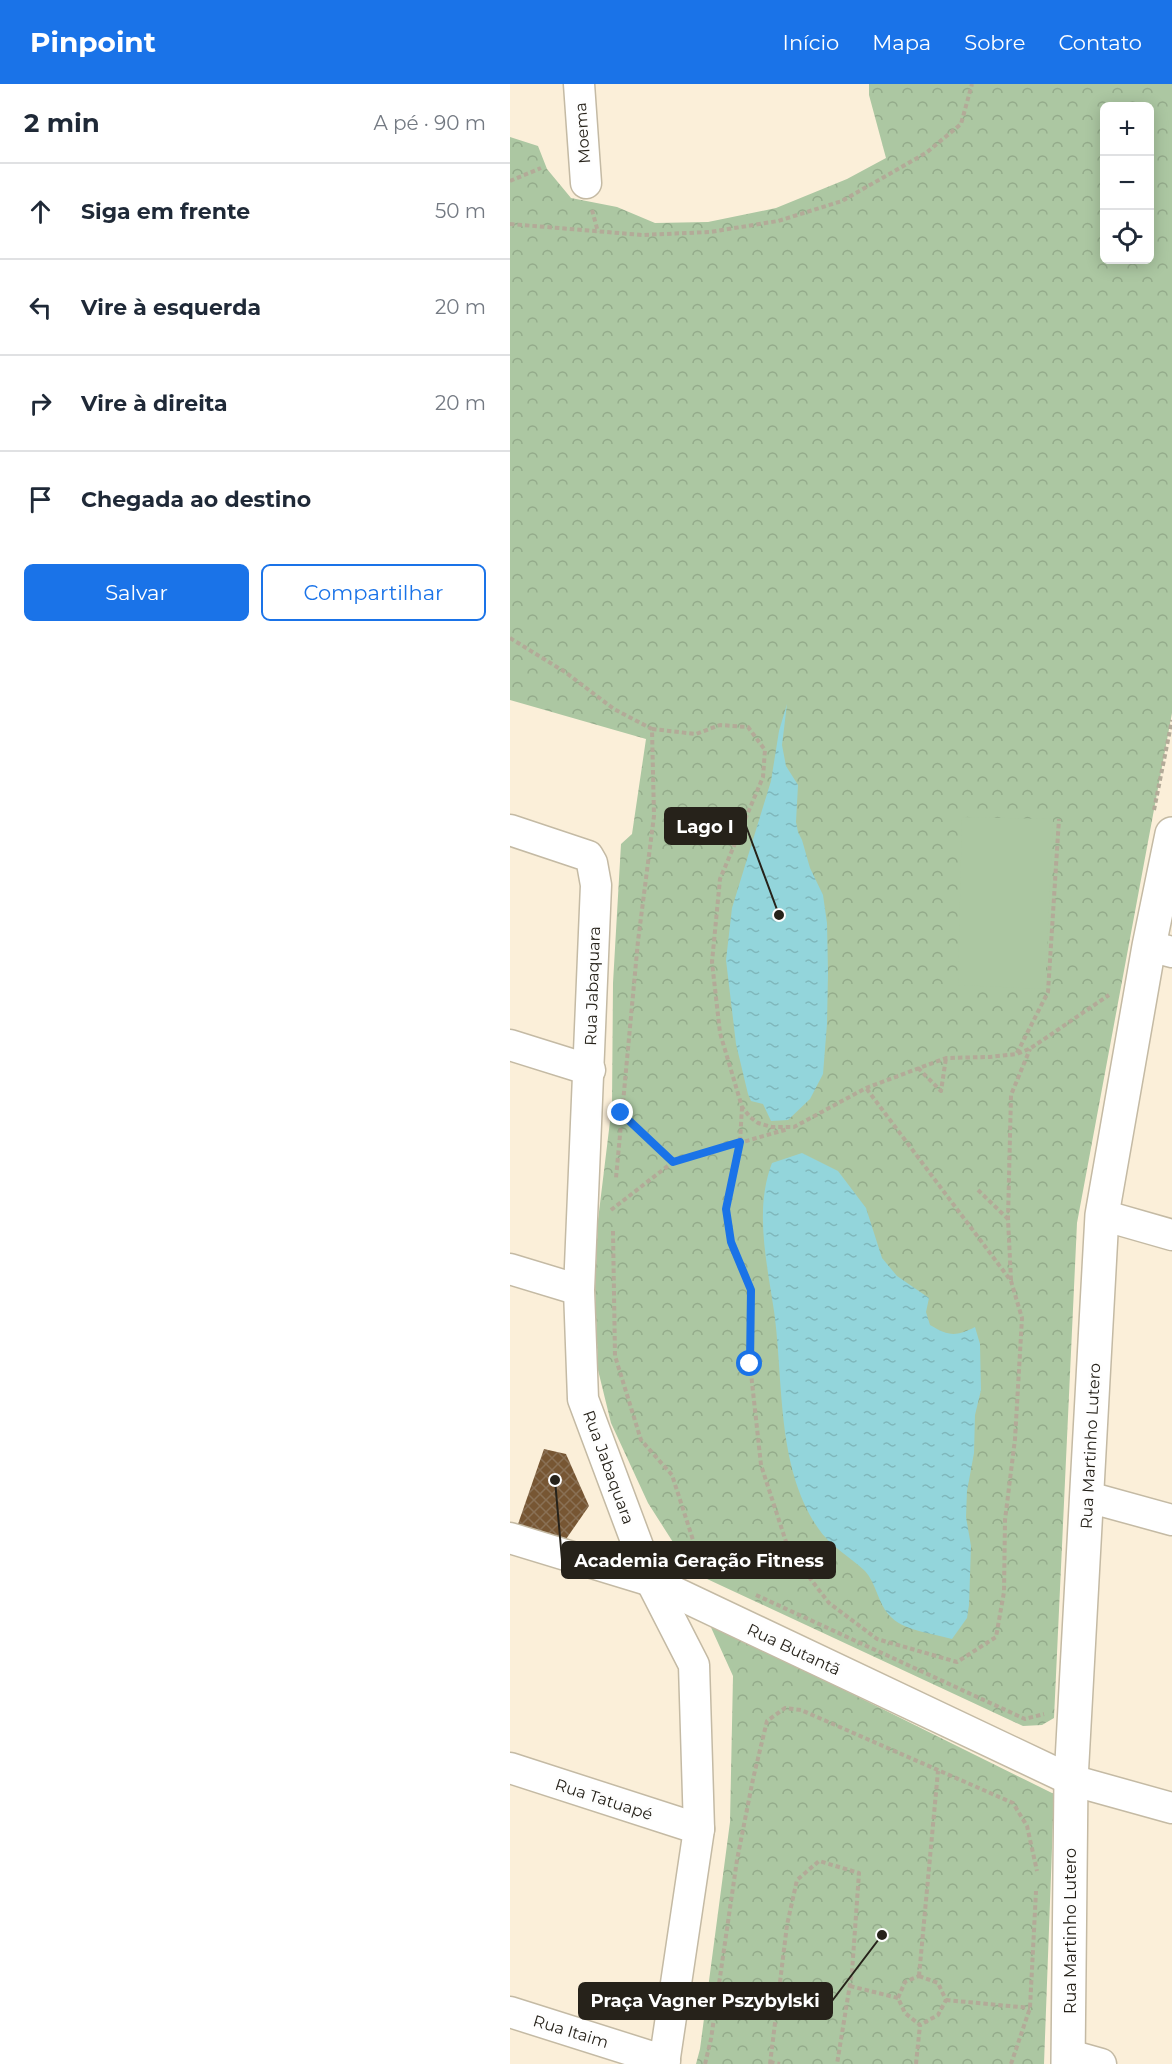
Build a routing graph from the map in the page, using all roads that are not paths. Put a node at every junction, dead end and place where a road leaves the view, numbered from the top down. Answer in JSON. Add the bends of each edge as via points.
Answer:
{"nodes":[{"id":1,"x":579,"y":84,"type":"edge"},
{"id":2,"x":586,"y":183,"type":"dead end"},
{"id":3,"x":510,"y":830,"type":"edge"},
{"id":4,"x":1172,"y":834,"type":"edge"},
{"id":5,"x":1160,"y":949,"type":"edge"},
{"id":6,"x":510,"y":1045,"type":"edge"},
{"id":7,"x":590,"y":1070,"type":"junction"},
{"id":8,"x":1102,"y":1215,"type":"junction"},
{"id":9,"x":1172,"y":1234,"type":"edge"},
{"id":10,"x":510,"y":1269,"type":"edge"},
{"id":11,"x":579,"y":1290,"type":"junction"},
{"id":12,"x":1088,"y":1497,"type":"junction"},
{"id":13,"x":1172,"y":1520,"type":"edge"},
{"id":14,"x":510,"y":1538,"type":"edge"},
{"id":15,"x":651,"y":1581,"type":"junction"},
{"id":16,"x":510,"y":1768,"type":"edge"},
{"id":17,"x":1071,"y":1780,"type":"junction"},
{"id":18,"x":1172,"y":1808,"type":"edge"},
{"id":19,"x":699,"y":1829,"type":"junction"},
{"id":20,"x":510,"y":2012,"type":"edge"},
{"id":21,"x":1069,"y":2059,"type":"edge"},
{"id":22,"x":665,"y":2062,"type":"edge"},
{"id":23,"x":1101,"y":2064,"type":"edge"}],
"edges":[{"from":1,"to":2,"type":"street","name":"Moema"},
{"from":3,"to":7,"type":"street","name":"Rua Jabaquara","via":[[588,856],[592,863],[596,885]]},
{"from":4,"to":5,"type":"street","name":"Rua Martinho Lutero"},
{"from":5,"to":8,"type":"street","name":"Rua Martinho Lutero"},
{"from":6,"to":7,"type":"street"},
{"from":7,"to":11,"type":"street","name":"Rua Jabaquara"},
{"from":8,"to":9,"type":"street"},
{"from":8,"to":12,"type":"street","name":"Rua Martinho Lutero"},
{"from":10,"to":11,"type":"street"},
{"from":11,"to":15,"type":"street","name":"Rua Jabaquara","via":[[583,1399]]},
{"from":12,"to":13,"type":"street"},
{"from":12,"to":17,"type":"street","name":"Rua Martinho Lutero"},
{"from":14,"to":15,"type":"street","name":"Rua Butantã"},
{"from":15,"to":17,"type":"street","name":"Rua Butantã"},
{"from":15,"to":19,"type":"street","name":"Rua Jabaquara","via":[[694,1665]]},
{"from":16,"to":19,"type":"street","name":"Rua Tatuapé"},
{"from":17,"to":18,"type":"street","name":"Rua Butantã"},
{"from":17,"to":21,"type":"street","name":"Rua Martinho Lutero"},
{"from":19,"to":22,"type":"street","name":"Rua Jabaquara"},
{"from":20,"to":22,"type":"street","name":"Rua Itaim"},
{"from":21,"to":23,"type":"street"}]}
